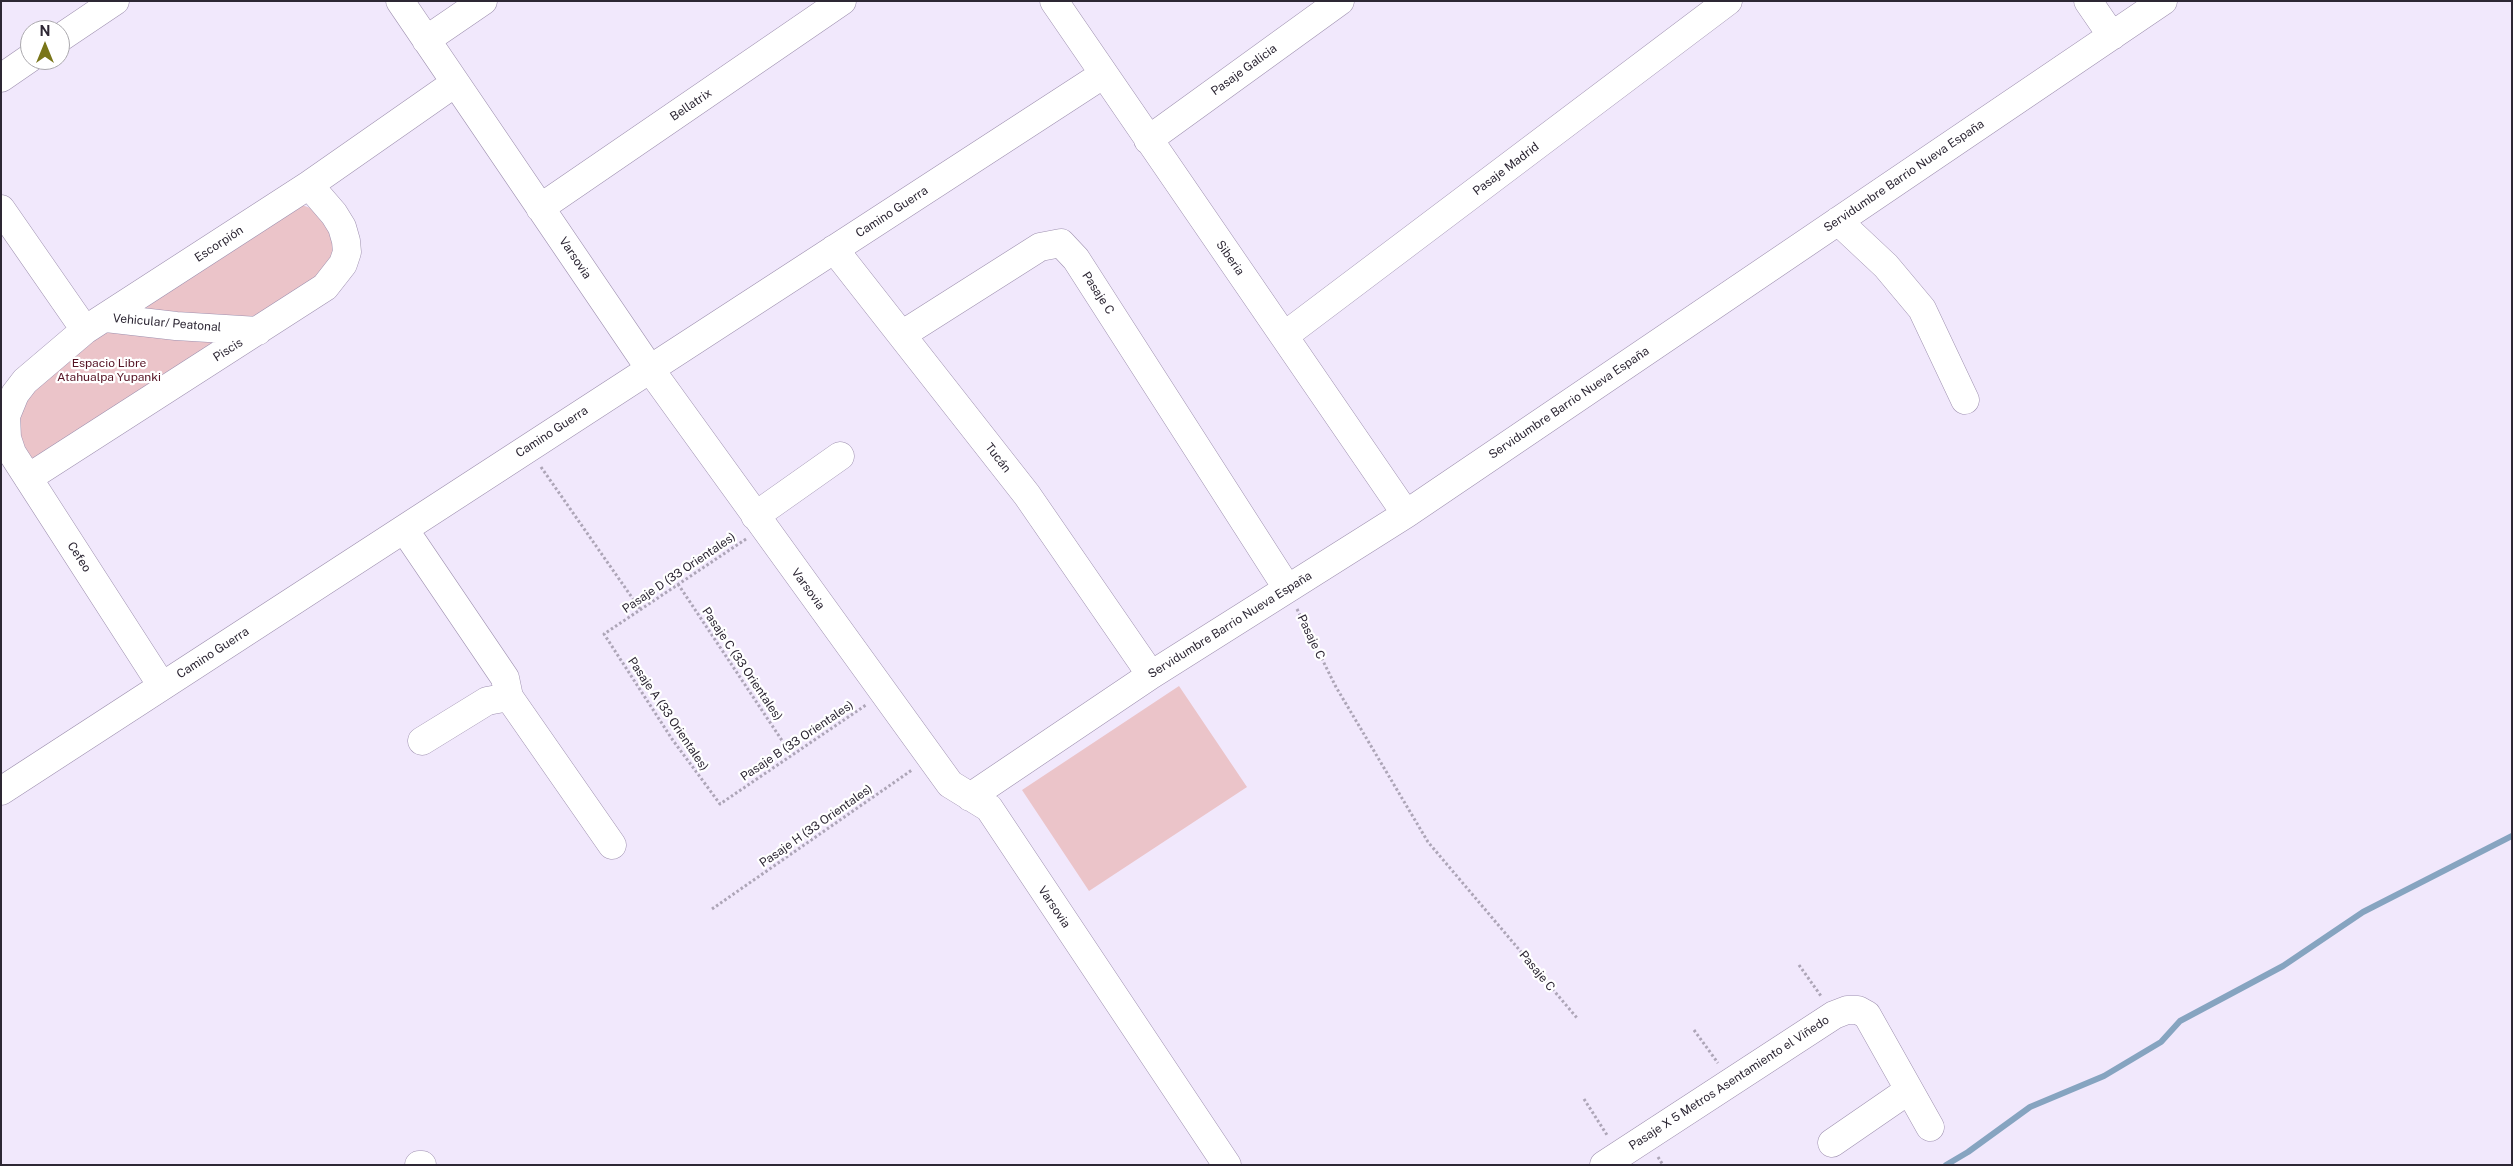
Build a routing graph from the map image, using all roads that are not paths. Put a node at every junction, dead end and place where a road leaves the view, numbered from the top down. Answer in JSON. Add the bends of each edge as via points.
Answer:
{"nodes":[{"id":1,"x":115,"y":1,"type":"edge"},
{"id":2,"x":400,"y":1,"type":"edge"},
{"id":3,"x":484,"y":1,"type":"edge"},
{"id":4,"x":842,"y":1,"type":"edge"},
{"id":5,"x":1054,"y":1,"type":"edge"},
{"id":6,"x":1340,"y":1,"type":"edge"},
{"id":7,"x":1728,"y":1,"type":"edge"},
{"id":8,"x":2088,"y":1,"type":"edge"},
{"id":9,"x":2163,"y":1,"type":"edge"},
{"id":10,"x":70,"y":31,"type":"edge"},
{"id":11,"x":2112,"y":36,"type":"junction"},
{"id":12,"x":426,"y":40,"type":"junction"},
{"id":13,"x":20,"y":65,"type":"edge"},
{"id":14,"x":1104,"y":74,"type":"junction"},
{"id":15,"x":1,"y":78,"type":"edge"},
{"id":16,"x":455,"y":83,"type":"junction"},
{"id":17,"x":1148,"y":140,"type":"junction"},
{"id":18,"x":308,"y":185,"type":"junction"},
{"id":19,"x":540,"y":208,"type":"junction"},
{"id":20,"x":1,"y":209,"type":"edge"},
{"id":21,"x":1838,"y":221,"type":"junction"},
{"id":22,"x":834,"y":249,"type":"junction"},
{"id":23,"x":95,"y":324,"type":"junction"},
{"id":24,"x":258,"y":330,"type":"junction"},
{"id":25,"x":903,"y":334,"type":"junction"},
{"id":26,"x":1284,"y":336,"type":"junction"},
{"id":27,"x":650,"y":369,"type":"junction"},
{"id":28,"x":1965,"y":400,"type":"dead end"},
{"id":29,"x":6,"y":424,"type":"joint"},
{"id":30,"x":840,"y":456,"type":"dead end"},
{"id":31,"x":28,"y":478,"type":"junction"},
{"id":32,"x":1406,"y":514,"type":"junction"},
{"id":33,"x":759,"y":521,"type":"junction"},
{"id":34,"x":404,"y":529,"type":"junction"},
{"id":35,"x":1287,"y":588,"type":"junction"},
{"id":36,"x":1151,"y":675,"type":"junction"},
{"id":37,"x":162,"y":686,"type":"junction"},
{"id":38,"x":509,"y":697,"type":"junction"},
{"id":39,"x":422,"y":741,"type":"dead end"},
{"id":40,"x":1,"y":791,"type":"edge"},
{"id":41,"x":970,"y":797,"type":"junction"},
{"id":42,"x":612,"y":845,"type":"dead end"},
{"id":43,"x":1909,"y":1090,"type":"junction"},
{"id":44,"x":1930,"y":1127,"type":"dead end"},
{"id":45,"x":1832,"y":1143,"type":"dead end"},
{"id":46,"x":1611,"y":1160,"type":"edge"},
{"id":47,"x":1227,"y":1165,"type":"edge"}],
"edges":[{"from":1,"to":10,"type":"street"},
{"from":2,"to":12,"type":"street","name":"Varsovia"},
{"from":3,"to":12,"type":"street"},
{"from":4,"to":19,"type":"street","name":"Bellatrix"},
{"from":5,"to":14,"type":"street","name":"Siberia"},
{"from":6,"to":17,"type":"street","name":"Pasaje Galicia"},
{"from":7,"to":26,"type":"street","name":"Pasaje Madrid"},
{"from":8,"to":11,"type":"street"},
{"from":9,"to":11,"type":"street","name":"Servidumbre Barrio Nueva España"},
{"from":11,"to":21,"type":"street","name":"Servidumbre Barrio Nueva España"},
{"from":12,"to":16,"type":"street","name":"Varsovia"},
{"from":13,"to":15,"type":"street"},
{"from":14,"to":17,"type":"street","name":"Siberia"},
{"from":14,"to":22,"type":"street","name":"Camino Guerra"},
{"from":16,"to":18,"type":"street","name":"Escorpión"},
{"from":16,"to":19,"type":"street","name":"Varsovia"},
{"from":17,"to":26,"type":"street","name":"Siberia"},
{"from":18,"to":23,"type":"street","name":"Escorpión"},
{"from":18,"to":24,"type":"street","name":"Piscis","via":[[342,227],[347,252],[343,264],[325,287]]},
{"from":19,"to":27,"type":"street","name":"Varsovia"},
{"from":20,"to":23,"type":"street"},
{"from":21,"to":28,"type":"street","via":[[1886,266],[1922,310]]},
{"from":21,"to":32,"type":"street","name":"Servidumbre Barrio Nueva España"},
{"from":22,"to":25,"type":"street","name":"Tucán"},
{"from":22,"to":27,"type":"street","name":"Camino Guerra"},
{"from":23,"to":24,"type":"street","name":"Vehicular/ Peatonal"},
{"from":23,"to":29,"type":"street","name":"Escorpión","via":[[25,381],[10,404]]},
{"from":24,"to":31,"type":"street","name":"Piscis"},
{"from":25,"to":35,"type":"street","name":"Pasaje C","via":[[1040,247],[1061,244],[1076,259]]},
{"from":25,"to":36,"type":"street","name":"Tucán","via":[[1027,495]]},
{"from":26,"to":32,"type":"street","name":"Siberia"},
{"from":27,"to":33,"type":"street","name":"Varsovia"},
{"from":27,"to":34,"type":"street","name":"Camino Guerra"},
{"from":29,"to":31,"type":"street","name":"Cefeo","via":[[12,453]]},
{"from":30,"to":33,"type":"street"},
{"from":31,"to":37,"type":"street","name":"Cefeo"},
{"from":32,"to":35,"type":"street","name":"Servidumbre Barrio Nueva España"},
{"from":33,"to":41,"type":"street","name":"Varsovia","via":[[950,784]]},
{"from":34,"to":37,"type":"street","name":"Camino Guerra"},
{"from":34,"to":38,"type":"street","via":[[505,678]]},
{"from":35,"to":36,"type":"street","name":"Servidumbre Barrio Nueva España"},
{"from":36,"to":41,"type":"street","name":"Servidumbre Barrio Nueva España"},
{"from":37,"to":40,"type":"street","name":"Camino Guerra"},
{"from":38,"to":39,"type":"street","via":[[487,701]]},
{"from":38,"to":42,"type":"street"},
{"from":41,"to":47,"type":"street","name":"Varsovia","via":[[989,808]]},
{"from":43,"to":44,"type":"street"},
{"from":43,"to":45,"type":"street"},
{"from":43,"to":46,"type":"street","name":"Pasaje X 5 Metros Asentamiento el Viñedo","via":[[1867,1015],[1846,1012]]}]}
